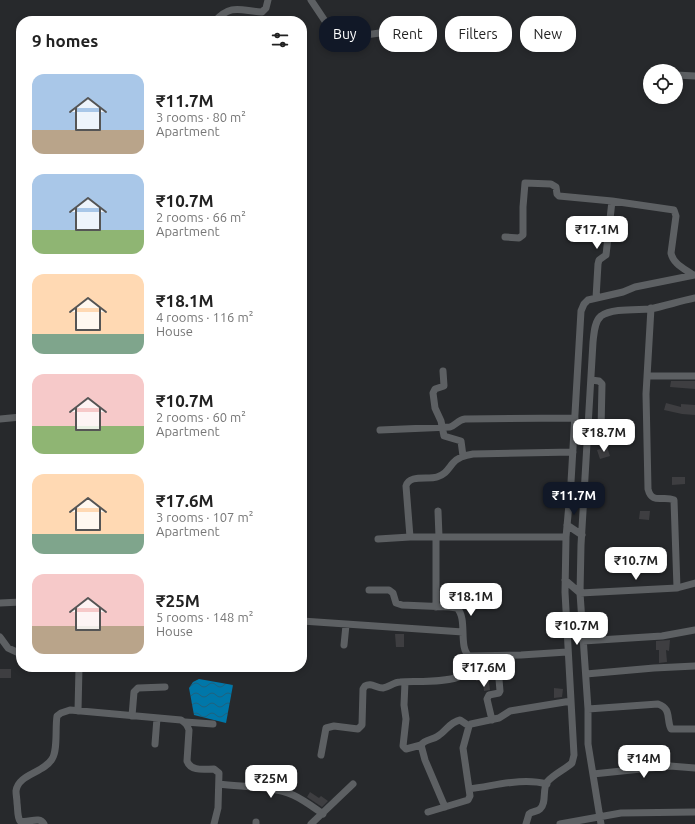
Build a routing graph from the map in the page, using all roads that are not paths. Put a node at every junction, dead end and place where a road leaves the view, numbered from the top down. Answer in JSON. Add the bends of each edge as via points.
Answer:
{"nodes":[{"id":1,"x":268,"y":0,"type":"edge"},
{"id":2,"x":311,"y":0,"type":"edge"},
{"id":3,"x":222,"y":16,"type":"edge"},
{"id":4,"x":379,"y":33,"type":"edge"},
{"id":5,"x":683,"y":75,"type":"edge"},
{"id":6,"x":695,"y":76,"type":"edge"},
{"id":7,"x":612,"y":201,"type":"junction"},
{"id":8,"x":505,"y":237,"type":"dead end"},
{"id":9,"x":694,"y":275,"type":"edge"},
{"id":10,"x":596,"y":298,"type":"junction"},
{"id":11,"x":695,"y":298,"type":"edge"},
{"id":12,"x":651,"y":308,"type":"junction"},
{"id":13,"x":443,"y":372,"type":"dead end"},
{"id":14,"x":648,"y":376,"type":"junction"},
{"id":15,"x":695,"y":376,"type":"edge"},
{"id":16,"x":590,"y":380,"type":"junction"},
{"id":17,"x":16,"y":418,"type":"edge"},
{"id":18,"x":575,"y":418,"type":"junction"},
{"id":19,"x":0,"y":419,"type":"edge"},
{"id":20,"x":442,"y":427,"type":"junction"},
{"id":21,"x":380,"y":430,"type":"dead end"},
{"id":22,"x":601,"y":430,"type":"dead end"},
{"id":23,"x":573,"y":452,"type":"junction"},
{"id":24,"x":463,"y":456,"type":"junction"},
{"id":25,"x":438,"y":510,"type":"dead end"},
{"id":26,"x":567,"y":525,"type":"junction"},
{"id":27,"x":582,"y":535,"type":"junction"},
{"id":28,"x":410,"y":537,"type":"junction"},
{"id":29,"x":438,"y":537,"type":"junction"},
{"id":30,"x":566,"y":537,"type":"junction"},
{"id":31,"x":378,"y":539,"type":"dead end"},
{"id":32,"x":565,"y":580,"type":"junction"},
{"id":33,"x":695,"y":583,"type":"edge"},
{"id":34,"x":677,"y":588,"type":"junction"},
{"id":35,"x":369,"y":590,"type":"dead end"},
{"id":36,"x":580,"y":593,"type":"junction"},
{"id":37,"x":16,"y":602,"type":"edge"},
{"id":38,"x":0,"y":603,"type":"edge"},
{"id":39,"x":436,"y":606,"type":"junction"},
{"id":40,"x":307,"y":622,"type":"edge"},
{"id":41,"x":346,"y":625,"type":"junction"},
{"id":42,"x":695,"y":630,"type":"edge"},
{"id":43,"x":463,"y":632,"type":"junction"},
{"id":44,"x":0,"y":637,"type":"edge"},
{"id":45,"x":583,"y":641,"type":"junction"},
{"id":46,"x":344,"y":645,"type":"dead end"},
{"id":47,"x":16,"y":652,"type":"edge"},
{"id":48,"x":567,"y":652,"type":"junction"},
{"id":49,"x":467,"y":654,"type":"junction"},
{"id":50,"x":497,"y":656,"type":"junction"},
{"id":51,"x":695,"y":666,"type":"edge"},
{"id":52,"x":79,"y":672,"type":"edge"},
{"id":53,"x":586,"y":674,"type":"junction"},
{"id":54,"x":405,"y":682,"type":"junction"},
{"id":55,"x":166,"y":687,"type":"dead end"},
{"id":56,"x":571,"y":701,"type":"junction"},
{"id":57,"x":588,"y":709,"type":"junction"},
{"id":58,"x":78,"y":711,"type":"junction"},
{"id":59,"x":132,"y":716,"type":"junction"},
{"id":60,"x":158,"y":718,"type":"junction"},
{"id":61,"x":492,"y":720,"type":"junction"},
{"id":62,"x":185,"y":722,"type":"junction"},
{"id":63,"x":213,"y":724,"type":"dead end"},
{"id":64,"x":468,"y":726,"type":"junction"},
{"id":65,"x":695,"y":729,"type":"edge"},
{"id":66,"x":155,"y":744,"type":"dead end"},
{"id":67,"x":421,"y":745,"type":"junction"},
{"id":68,"x":321,"y":755,"type":"dead end"},
{"id":69,"x":695,"y":768,"type":"edge"},
{"id":70,"x":592,"y":774,"type":"junction"},
{"id":71,"x":219,"y":784,"type":"junction"},
{"id":72,"x":353,"y":784,"type":"dead end"},
{"id":73,"x":547,"y":784,"type":"junction"},
{"id":74,"x":469,"y":789,"type":"junction"},
{"id":75,"x":445,"y":808,"type":"junction"},
{"id":76,"x":428,"y":812,"type":"dead end"},
{"id":77,"x":695,"y":812,"type":"edge"},
{"id":78,"x":323,"y":814,"type":"junction"},
{"id":79,"x":600,"y":821,"type":"edge"},
{"id":80,"x":44,"y":824,"type":"edge"},
{"id":81,"x":214,"y":824,"type":"edge"},
{"id":82,"x":311,"y":824,"type":"edge"},
{"id":83,"x":526,"y":824,"type":"edge"},
{"id":84,"x":560,"y":824,"type":"edge"}],
"edges":[{"from":1,"to":3,"type":"street","via":[[262,12],[236,8]]},
{"from":2,"to":4,"type":"street","via":[[329,27],[343,36]]},
{"from":5,"to":6,"type":"street"},
{"from":7,"to":8,"type":"street","via":[[559,196],[556,187],[551,184],[525,183],[523,235],[519,238]]},
{"from":7,"to":9,"type":"street","via":[[674,210],[676,216],[672,258]]},
{"from":7,"to":10,"type":"street","via":[[606,255],[598,264]]},
{"from":9,"to":10,"type":"street","via":[[634,287]]},
{"from":10,"to":18,"type":"street","via":[[584,304],[580,317]]},
{"from":11,"to":12,"type":"street"},
{"from":12,"to":14,"type":"street"},
{"from":12,"to":16,"type":"street","via":[[613,312],[601,316],[595,327]]},
{"from":13,"to":20,"type":"street","via":[[444,386],[435,389],[433,393]]},
{"from":14,"to":15,"type":"street"},
{"from":14,"to":34,"type":"street","via":[[648,489],[653,498],[674,500]]},
{"from":16,"to":22,"type":"street","via":[[602,384]]},
{"from":16,"to":27,"type":"street"},
{"from":17,"to":19,"type":"street"},
{"from":18,"to":20,"type":"street","via":[[465,419],[450,427]]},
{"from":18,"to":23,"type":"street"},
{"from":20,"to":21,"type":"street"},
{"from":20,"to":24,"type":"street","via":[[445,437],[461,441]]},
{"from":23,"to":24,"type":"street"},
{"from":23,"to":26,"type":"street"},
{"from":24,"to":28,"type":"street","via":[[443,475],[429,479],[414,478],[406,483]]},
{"from":25,"to":29,"type":"street"},
{"from":26,"to":27,"type":"street"},
{"from":26,"to":30,"type":"street"},
{"from":27,"to":36,"type":"street"},
{"from":28,"to":29,"type":"street"},
{"from":28,"to":31,"type":"street"},
{"from":29,"to":30,"type":"street"},
{"from":29,"to":39,"type":"street"},
{"from":30,"to":32,"type":"street"},
{"from":32,"to":36,"type":"street"},
{"from":32,"to":48,"type":"street"},
{"from":33,"to":34,"type":"street"},
{"from":34,"to":36,"type":"street"},
{"from":35,"to":39,"type":"street","via":[[389,590],[396,603],[402,605]]},
{"from":36,"to":45,"type":"street"},
{"from":37,"to":38,"type":"street"},
{"from":39,"to":43,"type":"street","via":[[457,608],[461,614]]},
{"from":40,"to":41,"type":"street"},
{"from":41,"to":43,"type":"street"},
{"from":41,"to":46,"type":"street"},
{"from":42,"to":45,"type":"street","via":[[662,636]]},
{"from":43,"to":49,"type":"street"},
{"from":44,"to":47,"type":"street","via":[[8,648]]},
{"from":45,"to":53,"type":"street"},
{"from":48,"to":50,"type":"street"},
{"from":48,"to":56,"type":"street"},
{"from":49,"to":50,"type":"street"},
{"from":49,"to":54,"type":"street","via":[[466,670],[459,677]]},
{"from":50,"to":61,"type":"street","via":[[500,691],[489,695],[487,699]]},
{"from":51,"to":53,"type":"street"},
{"from":52,"to":58,"type":"street"},
{"from":53,"to":57,"type":"street"},
{"from":54,"to":67,"type":"street","via":[[406,719],[403,746],[406,749]]},
{"from":54,"to":68,"type":"street","via":[[384,687],[370,684],[365,686],[362,725],[358,729],[331,726],[326,728]]},
{"from":55,"to":59,"type":"street","via":[[138,688],[134,692]]},
{"from":56,"to":61,"type":"street","via":[[510,711]]},
{"from":56,"to":73,"type":"street","via":[[574,760]]},
{"from":57,"to":65,"type":"street","via":[[658,704],[666,709],[671,729]]},
{"from":57,"to":70,"type":"street","via":[[588,744]]},
{"from":58,"to":59,"type":"street"},
{"from":58,"to":80,"type":"street","via":[[65,711],[57,716],[53,758],[22,781],[16,791],[20,821],[23,823],[40,820]]},
{"from":59,"to":60,"type":"street"},
{"from":60,"to":62,"type":"street"},
{"from":60,"to":66,"type":"street"},
{"from":61,"to":64,"type":"street"},
{"from":62,"to":63,"type":"street"},
{"from":62,"to":71,"type":"street","via":[[189,730],[189,765],[196,769],[217,770]]},
{"from":64,"to":67,"type":"street","via":[[460,720],[455,721],[439,736]]},
{"from":64,"to":74,"type":"street","via":[[463,748]]},
{"from":67,"to":75,"type":"street"},
{"from":69,"to":70,"type":"street","via":[[670,766]]},
{"from":70,"to":79,"type":"street"},
{"from":71,"to":78,"type":"street","via":[[286,793]]},
{"from":71,"to":81,"type":"street"},
{"from":72,"to":78,"type":"street"},
{"from":73,"to":74,"type":"street","via":[[526,781]]},
{"from":73,"to":83,"type":"street","via":[[541,808],[529,814]]},
{"from":74,"to":75,"type":"street","via":[[468,800]]},
{"from":75,"to":76,"type":"street"},
{"from":77,"to":79,"type":"street","via":[[622,813]]},
{"from":78,"to":82,"type":"street"},
{"from":79,"to":84,"type":"street"}]}
